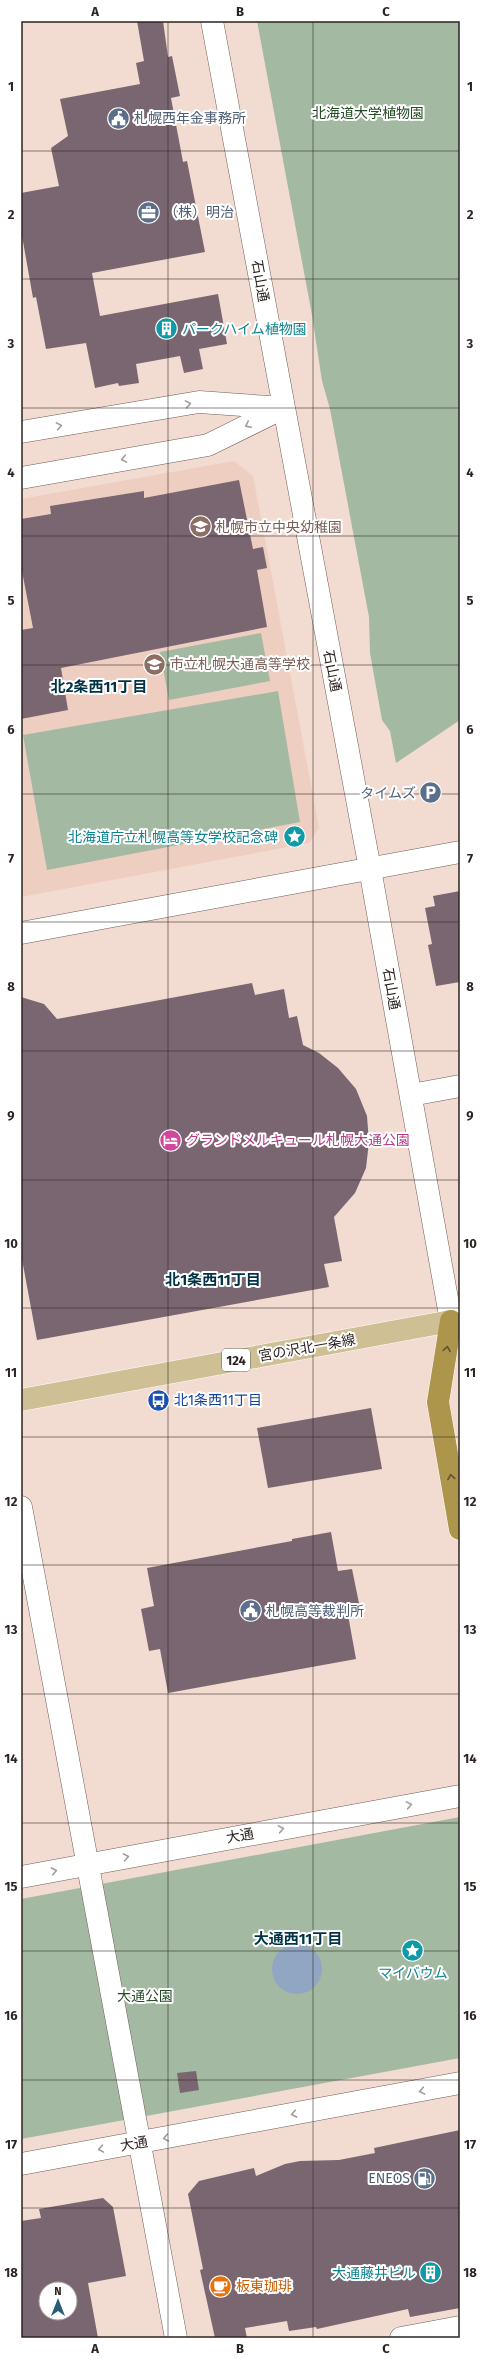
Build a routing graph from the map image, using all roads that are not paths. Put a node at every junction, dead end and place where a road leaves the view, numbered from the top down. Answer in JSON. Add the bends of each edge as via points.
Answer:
{"nodes":[{"id":1,"x":212,"y":21,"type":"edge"},
{"id":2,"x":283,"y":408,"type":"junction"},
{"id":3,"x":21,"y":432,"type":"edge"},
{"id":4,"x":21,"y":478,"type":"edge"},
{"id":5,"x":460,"y":852,"type":"edge"},
{"id":6,"x":370,"y":869,"type":"junction"},
{"id":7,"x":21,"y":933,"type":"edge"},
{"id":8,"x":460,"y":1086,"type":"edge"},
{"id":9,"x":411,"y":1095,"type":"junction"},
{"id":10,"x":457,"y":1325,"type":"edge"},
{"id":11,"x":21,"y":1400,"type":"edge"},
{"id":12,"x":21,"y":1507,"type":"edge"},
{"id":13,"x":460,"y":1529,"type":"edge"},
{"id":14,"x":460,"y":1796,"type":"edge"},
{"id":15,"x":88,"y":1864,"type":"junction"},
{"id":16,"x":21,"y":1877,"type":"edge"},
{"id":17,"x":460,"y":2083,"type":"edge"},
{"id":18,"x":139,"y":2143,"type":"junction"},
{"id":19,"x":21,"y":2164,"type":"edge"},
{"id":20,"x":460,"y":2327,"type":"edge"},
{"id":21,"x":176,"y":2338,"type":"edge"},
{"id":22,"x":401,"y":2338,"type":"edge"}],
"edges":[{"from":1,"to":2,"type":"street","name":"石山通"},
{"from":3,"to":2,"type":"street","one_way":true,"via":[[199,402]]},
{"from":2,"to":4,"type":"street","one_way":true,"via":[[208,445]]},
{"from":2,"to":6,"type":"street","name":"石山通"},
{"from":5,"to":6,"type":"street"},
{"from":6,"to":7,"type":"street"},
{"from":6,"to":9,"type":"street","name":"石山通"},
{"from":8,"to":9,"type":"street"},
{"from":9,"to":10,"type":"street","name":"石山通"},
{"from":10,"to":11,"type":"main road","name":"宮の沢北一条線","number":"124"},
{"from":13,"to":10,"type":"highway","one_way":true,"via":[[438,1402]]},
{"from":12,"to":15,"type":"street"},
{"from":15,"to":14,"type":"street","name":"大通","one_way":true},
{"from":16,"to":15,"type":"street","name":"大通","one_way":true},
{"from":15,"to":18,"type":"street"},
{"from":17,"to":18,"type":"street","name":"大通","one_way":true},
{"from":18,"to":19,"type":"street","name":"大通","one_way":true},
{"from":18,"to":21,"type":"street"},
{"from":20,"to":22,"type":"street"}]}
